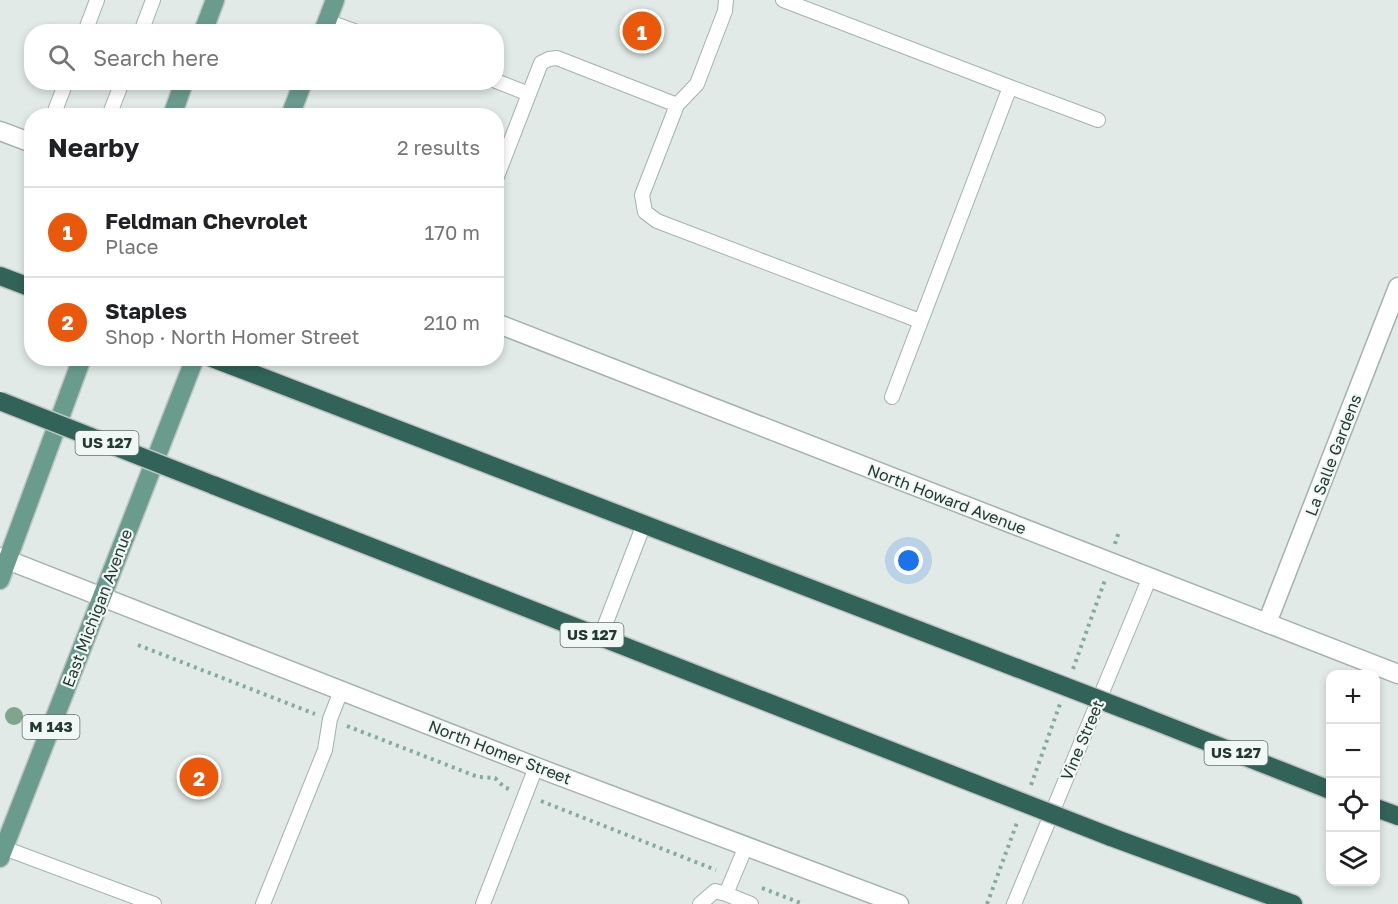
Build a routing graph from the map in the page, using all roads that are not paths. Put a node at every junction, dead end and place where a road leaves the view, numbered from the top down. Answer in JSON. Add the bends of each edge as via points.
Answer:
{"nodes":[{"id":1,"x":97,"y":0,"type":"edge"},
{"id":2,"x":153,"y":0,"type":"edge"},
{"id":3,"x":215,"y":0,"type":"edge"},
{"id":4,"x":335,"y":0,"type":"edge"},
{"id":5,"x":726,"y":0,"type":"edge"},
{"id":6,"x":783,"y":0,"type":"edge"},
{"id":7,"x":88,"y":24,"type":"edge"},
{"id":8,"x":144,"y":24,"type":"edge"},
{"id":9,"x":206,"y":24,"type":"edge"},
{"id":10,"x":326,"y":24,"type":"edge"},
{"id":11,"x":504,"y":84,"type":"edge"},
{"id":12,"x":1010,"y":87,"type":"junction"},
{"id":13,"x":63,"y":90,"type":"edge"},
{"id":14,"x":119,"y":90,"type":"edge"},
{"id":15,"x":181,"y":90,"type":"edge"},
{"id":16,"x":300,"y":90,"type":"edge"},
{"id":17,"x":529,"y":94,"type":"junction"},
{"id":18,"x":677,"y":105,"type":"junction"},
{"id":19,"x":56,"y":108,"type":"edge"},
{"id":20,"x":112,"y":108,"type":"edge"},
{"id":21,"x":175,"y":108,"type":"edge"},
{"id":22,"x":293,"y":108,"type":"edge"},
{"id":23,"x":1098,"y":120,"type":"dead end"},
{"id":24,"x":0,"y":131,"type":"edge"},
{"id":25,"x":24,"y":140,"type":"edge"},
{"id":26,"x":504,"y":158,"type":"edge"},
{"id":27,"x":0,"y":276,"type":"edge"},
{"id":28,"x":24,"y":285,"type":"edge"},
{"id":29,"x":1398,"y":287,"type":"edge"},
{"id":30,"x":920,"y":321,"type":"junction"},
{"id":31,"x":504,"y":326,"type":"edge"},
{"id":32,"x":79,"y":366,"type":"edge"},
{"id":33,"x":192,"y":366,"type":"edge"},
{"id":34,"x":232,"y":366,"type":"edge"},
{"id":35,"x":892,"y":397,"type":"dead end"},
{"id":36,"x":0,"y":401,"type":"edge"},
{"id":37,"x":644,"y":524,"type":"junction"},
{"id":38,"x":4,"y":559,"type":"edge"},
{"id":39,"x":1150,"y":577,"type":"junction"},
{"id":40,"x":0,"y":580,"type":"edge"},
{"id":41,"x":101,"y":597,"type":"junction"},
{"id":42,"x":1267,"y":623,"type":"junction"},
{"id":43,"x":600,"y":638,"type":"junction"},
{"id":44,"x":1398,"y":674,"type":"edge"},
{"id":45,"x":341,"y":691,"type":"junction"},
{"id":46,"x":536,"y":767,"type":"junction"},
{"id":47,"x":1326,"y":788,"type":"edge"},
{"id":48,"x":1380,"y":809,"type":"edge"},
{"id":49,"x":1398,"y":816,"type":"edge"},
{"id":50,"x":746,"y":846,"type":"junction"},
{"id":51,"x":2,"y":853,"type":"edge"},
{"id":52,"x":726,"y":894,"type":"junction"},
{"id":53,"x":154,"y":904,"type":"edge"},
{"id":54,"x":263,"y":904,"type":"edge"},
{"id":55,"x":483,"y":904,"type":"edge"},
{"id":56,"x":700,"y":904,"type":"edge"},
{"id":57,"x":749,"y":904,"type":"edge"},
{"id":58,"x":900,"y":904,"type":"edge"},
{"id":59,"x":1014,"y":904,"type":"edge"},
{"id":60,"x":1293,"y":904,"type":"edge"}],
"edges":[{"from":1,"to":7,"type":"lane"},
{"from":2,"to":8,"type":"lane"},
{"from":3,"to":9,"type":"main road"},
{"from":4,"to":10,"type":"main road"},
{"from":5,"to":18,"type":"lane","via":[[697,84]]},
{"from":6,"to":12,"type":"lane"},
{"from":11,"to":17,"type":"lane"},
{"from":12,"to":23,"type":"lane"},
{"from":12,"to":30,"type":"lane"},
{"from":13,"to":19,"type":"lane"},
{"from":14,"to":20,"type":"lane"},
{"from":15,"to":21,"type":"main road"},
{"from":16,"to":22,"type":"main road"},
{"from":17,"to":18,"type":"lane","via":[[541,63],[557,58]]},
{"from":17,"to":26,"type":"lane"},
{"from":18,"to":30,"type":"lane","via":[[642,195],[645,212],[657,220]]},
{"from":24,"to":25,"type":"street"},
{"from":27,"to":28,"type":"highway"},
{"from":29,"to":42,"type":"street","name":"La Salle Gardens"},
{"from":30,"to":35,"type":"lane"},
{"from":31,"to":39,"type":"street","name":"North Howard Avenue"},
{"from":32,"to":38,"type":"main road"},
{"from":33,"to":41,"type":"main road","name":"East Michigan Avenue","number":"M 143"},
{"from":34,"to":37,"type":"highway","number":"US 127"},
{"from":36,"to":43,"type":"highway","number":"US 127","bridge":true},
{"from":37,"to":43,"type":"lane"},
{"from":37,"to":47,"type":"highway","number":"US 127","bridge":true},
{"from":38,"to":40,"type":"main road"},
{"from":38,"to":41,"type":"street","name":"North Homer Street"},
{"from":39,"to":42,"type":"street","name":"North Howard Avenue"},
{"from":39,"to":59,"type":"lane","name":"Vine Street"},
{"from":41,"to":45,"type":"street","name":"North Homer Street"},
{"from":41,"to":51,"type":"main road","name":"East Michigan Avenue","number":"M 143"},
{"from":42,"to":44,"type":"street","name":"North Howard Avenue"},
{"from":43,"to":60,"type":"highway","number":"US 127","bridge":true},
{"from":45,"to":46,"type":"street","name":"North Homer Street"},
{"from":45,"to":54,"type":"lane","via":[[324,750]]},
{"from":46,"to":50,"type":"street","name":"North Homer Street"},
{"from":46,"to":55,"type":"lane"},
{"from":48,"to":49,"type":"highway"},
{"from":50,"to":52,"type":"lane"},
{"from":50,"to":58,"type":"street","name":"North Homer Street"},
{"from":51,"to":53,"type":"lane"},
{"from":52,"to":56,"type":"lane","via":[[715,891]]},
{"from":52,"to":57,"type":"lane"}]}
